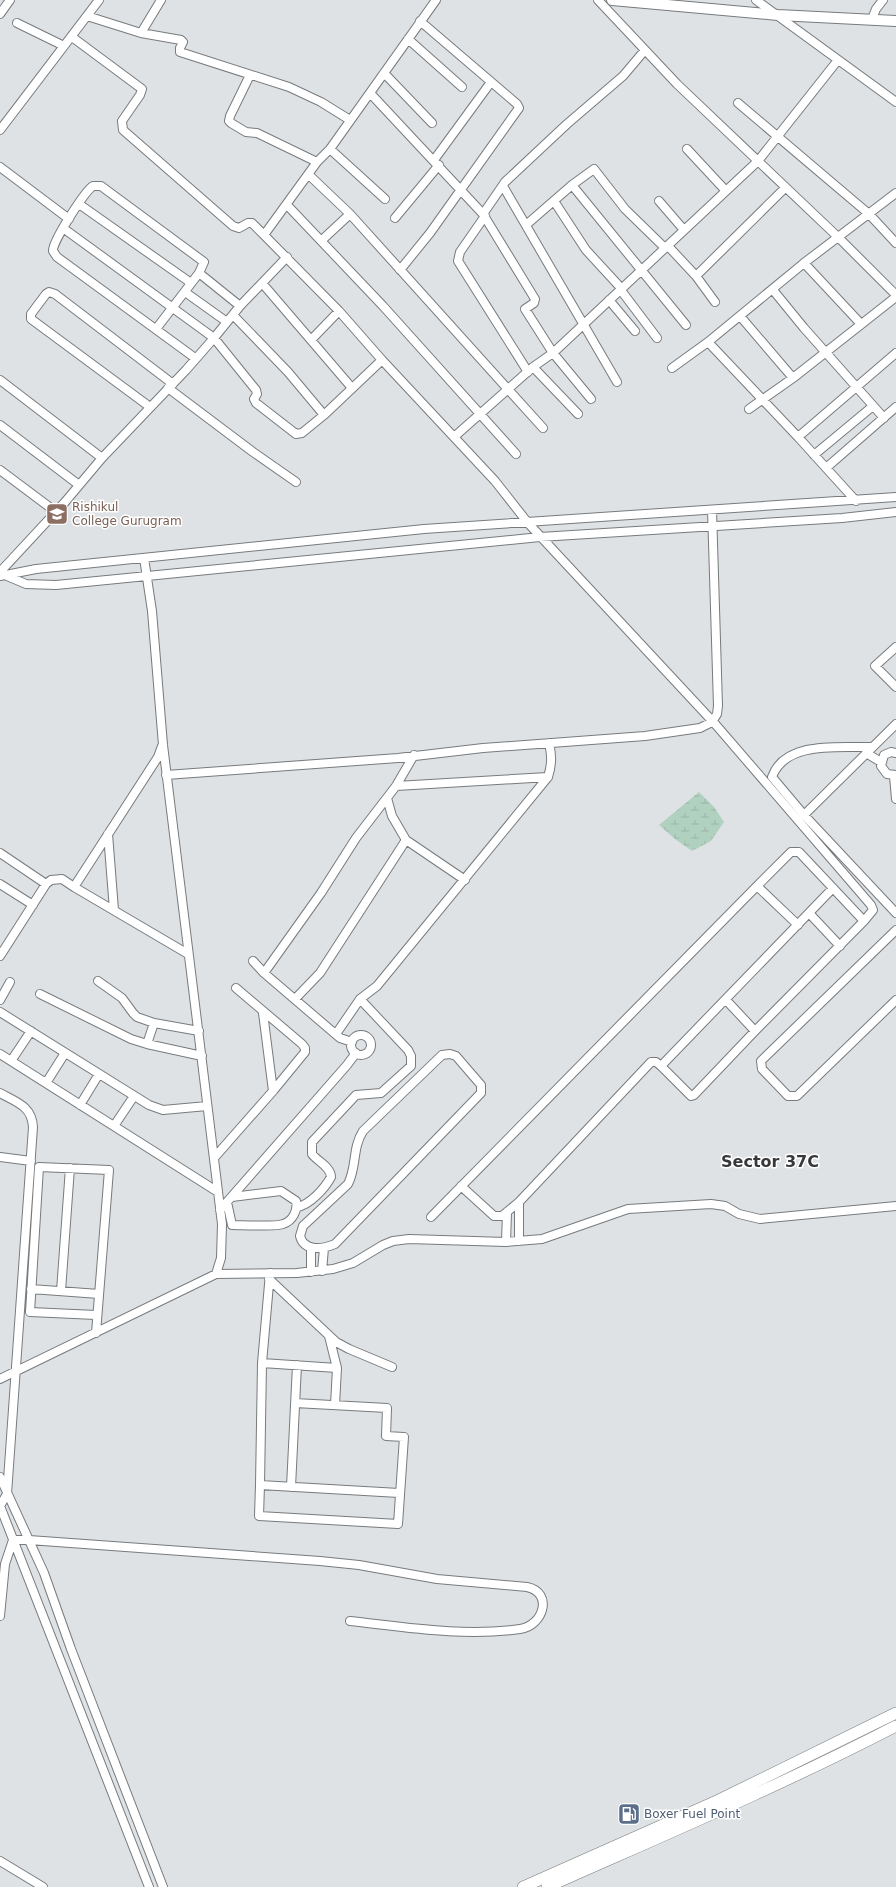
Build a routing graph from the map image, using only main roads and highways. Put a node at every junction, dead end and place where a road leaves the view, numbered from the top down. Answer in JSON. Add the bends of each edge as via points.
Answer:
{"nodes":[{"id":1,"x":612,"y":0,"type":"edge"},
{"id":2,"x":896,"y":21,"type":"edge"},
{"id":3,"x":896,"y":1714,"type":"edge"},
{"id":4,"x":896,"y":1726,"type":"edge"},
{"id":5,"x":637,"y":1843,"type":"junction"},
{"id":6,"x":523,"y":1887,"type":"edge"},
{"id":7,"x":547,"y":1887,"type":"edge"}],
"edges":[{"from":1,"to":2,"type":"main road","via":[[778,15]]},
{"from":3,"to":5,"type":"highway"},
{"from":4,"to":5,"type":"highway","via":[[839,1756]]},
{"from":5,"to":6,"type":"highway","via":[[582,1859]]},
{"from":5,"to":7,"type":"highway"}]}
